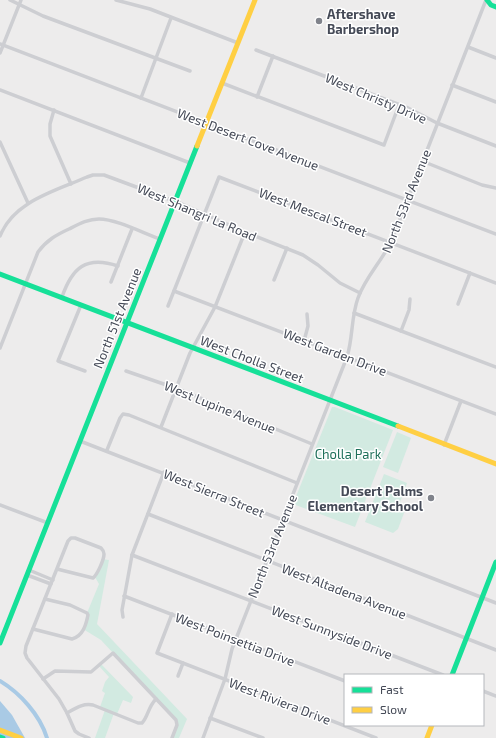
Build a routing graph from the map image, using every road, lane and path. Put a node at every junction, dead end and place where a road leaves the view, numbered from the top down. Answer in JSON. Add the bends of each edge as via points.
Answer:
{"nodes":[{"id":1,"x":10,"y":0,"type":"edge"},
{"id":2,"x":116,"y":0,"type":"edge"},
{"id":3,"x":255,"y":0,"type":"edge"},
{"id":4,"x":487,"y":0,"type":"edge"},
{"id":5,"x":20,"y":2,"type":"edge"},
{"id":6,"x":496,"y":7,"type":"edge"},
{"id":7,"x":171,"y":18,"type":"junction"},
{"id":8,"x":238,"y":43,"type":"junction"},
{"id":9,"x":2,"y":44,"type":"edge"},
{"id":10,"x":468,"y":47,"type":"junction"},
{"id":11,"x":256,"y":50,"type":"dead end"},
{"id":12,"x":0,"y":53,"type":"edge"},
{"id":13,"x":273,"y":56,"type":"junction"},
{"id":14,"x":156,"y":57,"type":"junction"},
{"id":15,"x":496,"y":58,"type":"edge"},
{"id":16,"x":190,"y":71,"type":"dead end"},
{"id":17,"x":222,"y":83,"type":"junction"},
{"id":18,"x":452,"y":85,"type":"junction"},
{"id":19,"x":0,"y":90,"type":"edge"},
{"id":20,"x":258,"y":97,"type":"junction"},
{"id":21,"x":141,"y":98,"type":"junction"},
{"id":22,"x":496,"y":102,"type":"edge"},
{"id":23,"x":399,"y":105,"type":"junction"},
{"id":24,"x":54,"y":110,"type":"junction"},
{"id":25,"x":206,"y":123,"type":"junction"},
{"id":26,"x":437,"y":123,"type":"junction"},
{"id":27,"x":0,"y":142,"type":"edge"},
{"id":28,"x":496,"y":146,"type":"edge"},
{"id":29,"x":422,"y":161,"type":"junction"},
{"id":30,"x":190,"y":163,"type":"junction"},
{"id":31,"x":71,"y":184,"type":"junction"},
{"id":32,"x":496,"y":188,"type":"edge"},
{"id":33,"x":407,"y":200,"type":"junction"},
{"id":34,"x":175,"y":201,"type":"junction"},
{"id":35,"x":28,"y":203,"type":"junction"},
{"id":36,"x":205,"y":213,"type":"junction"},
{"id":37,"x":132,"y":229,"type":"junction"},
{"id":38,"x":245,"y":232,"type":"junction"},
{"id":39,"x":496,"y":234,"type":"edge"},
{"id":40,"x":0,"y":236,"type":"edge"},
{"id":41,"x":160,"y":240,"type":"junction"},
{"id":42,"x":391,"y":242,"type":"junction"},
{"id":43,"x":287,"y":248,"type":"junction"},
{"id":44,"x":118,"y":266,"type":"junction"},
{"id":45,"x":470,"y":273,"type":"junction"},
{"id":46,"x":0,"y":274,"type":"edge"},
{"id":47,"x":274,"y":280,"type":"dead end"},
{"id":48,"x":111,"y":282,"type":"dead end"},
{"id":49,"x":496,"y":283,"type":"edge"},
{"id":50,"x":25,"y":284,"type":"junction"},
{"id":51,"x":174,"y":291,"type":"junction"},
{"id":52,"x":360,"y":293,"type":"junction"},
{"id":53,"x":62,"y":298,"type":"junction"},
{"id":54,"x":410,"y":298,"type":"dead end"},
{"id":55,"x":458,"y":304,"type":"dead end"},
{"id":56,"x":81,"y":305,"type":"junction"},
{"id":57,"x":168,"y":306,"type":"dead end"},
{"id":58,"x":215,"y":307,"type":"junction"},
{"id":59,"x":354,"y":313,"type":"junction"},
{"id":60,"x":307,"y":314,"type":"dead end"},
{"id":61,"x":127,"y":323,"type":"junction"},
{"id":62,"x":401,"y":331,"type":"junction"},
{"id":63,"x":304,"y":341,"type":"junction"},
{"id":64,"x":0,"y":348,"type":"edge"},
{"id":65,"x":193,"y":348,"type":"junction"},
{"id":66,"x":347,"y":357,"type":"junction"},
{"id":67,"x":496,"y":367,"type":"edge"},
{"id":68,"x":126,"y":371,"type":"dead end"},
{"id":69,"x":85,"y":372,"type":"dead end"},
{"id":70,"x":176,"y":389,"type":"junction"},
{"id":71,"x":461,"y":400,"type":"junction"},
{"id":72,"x":330,"y":401,"type":"junction"},
{"id":73,"x":496,"y":414,"type":"edge"},
{"id":74,"x":161,"y":427,"type":"junction"},
{"id":75,"x":80,"y":440,"type":"junction"},
{"id":76,"x":312,"y":444,"type":"junction"},
{"id":77,"x":444,"y":445,"type":"junction"},
{"id":78,"x":107,"y":450,"type":"junction"},
{"id":79,"x":496,"y":464,"type":"edge"},
{"id":80,"x":164,"y":472,"type":"junction"},
{"id":81,"x":297,"y":483,"type":"junction"},
{"id":82,"x":0,"y":505,"type":"edge"},
{"id":83,"x":148,"y":514,"type":"junction"},
{"id":84,"x":282,"y":521,"type":"junction"},
{"id":85,"x":48,"y":523,"type":"junction"},
{"id":86,"x":132,"y":555,"type":"junction"},
{"id":87,"x":267,"y":561,"type":"junction"},
{"id":88,"x":496,"y":562,"type":"edge"},
{"id":89,"x":57,"y":569,"type":"junction"},
{"id":90,"x":28,"y":573,"type":"junction"},
{"id":91,"x":53,"y":580,"type":"junction"},
{"id":92,"x":51,"y":584,"type":"junction"},
{"id":93,"x":124,"y":596,"type":"junction"},
{"id":94,"x":482,"y":598,"type":"junction"},
{"id":95,"x":45,"y":599,"type":"junction"},
{"id":96,"x":251,"y":600,"type":"junction"},
{"id":97,"x":496,"y":603,"type":"edge"},
{"id":98,"x":172,"y":614,"type":"junction"},
{"id":99,"x":123,"y":617,"type":"dead end"},
{"id":100,"x":33,"y":629,"type":"junction"},
{"id":101,"x":466,"y":638,"type":"junction"},
{"id":102,"x":236,"y":639,"type":"junction"},
{"id":103,"x":0,"y":643,"type":"edge"},
{"id":104,"x":496,"y":650,"type":"edge"},
{"id":105,"x":183,"y":663,"type":"junction"},
{"id":106,"x":440,"y":674,"type":"edge"},
{"id":107,"x":452,"y":674,"type":"edge"},
{"id":108,"x":178,"y":676,"type":"dead end"},
{"id":109,"x":43,"y":679,"type":"junction"},
{"id":110,"x":225,"y":679,"type":"junction"},
{"id":111,"x":344,"y":681,"type":"edge"},
{"id":112,"x":484,"y":690,"type":"edge"},
{"id":113,"x":496,"y":696,"type":"edge"},
{"id":114,"x":156,"y":699,"type":"junction"},
{"id":115,"x":67,"y":713,"type":"junction"},
{"id":116,"x":210,"y":718,"type":"junction"},
{"id":117,"x":344,"y":725,"type":"edge"},
{"id":118,"x":345,"y":726,"type":"edge"},
{"id":119,"x":432,"y":726,"type":"edge"},
{"id":120,"x":0,"y":730,"type":"edge"},
{"id":121,"x":0,"y":737,"type":"edge"},
{"id":122,"x":3,"y":738,"type":"edge"},
{"id":123,"x":20,"y":738,"type":"edge"},
{"id":124,"x":88,"y":738,"type":"edge"},
{"id":125,"x":172,"y":738,"type":"edge"},
{"id":126,"x":203,"y":738,"type":"edge"},
{"id":127,"x":263,"y":738,"type":"edge"},
{"id":128,"x":376,"y":738,"type":"edge"},
{"id":129,"x":427,"y":738,"type":"edge"}],
"edges":[{"from":1,"to":5,"type":"street"},
{"from":2,"to":7,"type":"street","via":[[150,9]]},
{"from":3,"to":8,"type":"main road","name":"North 51st Avenue"},
{"from":4,"to":6,"type":"main road"},
{"from":4,"to":10,"type":"street","name":"North 53rd Avenue"},
{"from":5,"to":9,"type":"street"},
{"from":5,"to":14,"type":"street","via":[[49,18]]},
{"from":7,"to":8,"type":"street"},
{"from":7,"to":14,"type":"street"},
{"from":8,"to":17,"type":"main road","name":"North 51st Avenue"},
{"from":9,"to":12,"type":"street"},
{"from":9,"to":21,"type":"street","name":"West Desert Cove Avenue"},
{"from":10,"to":15,"type":"street"},
{"from":10,"to":18,"type":"street","name":"North 53rd Avenue"},
{"from":11,"to":13,"type":"street","name":"West Christy Drive"},
{"from":13,"to":20,"type":"street"},
{"from":13,"to":23,"type":"street","name":"West Christy Drive"},
{"from":14,"to":16,"type":"street"},
{"from":14,"to":21,"type":"street"},
{"from":17,"to":20,"type":"street"},
{"from":17,"to":25,"type":"main road","name":"North 51st Avenue"},
{"from":18,"to":22,"type":"street"},
{"from":18,"to":26,"type":"street","name":"North 53rd Avenue"},
{"from":19,"to":24,"type":"street"},
{"from":20,"to":23,"type":"street","via":[[384,145]]},
{"from":21,"to":25,"type":"street","name":"West Desert Cove Avenue"},
{"from":23,"to":26,"type":"street","name":"West Christy Drive"},
{"from":24,"to":30,"type":"street"},
{"from":24,"to":31,"type":"street","via":[[50,136]]},
{"from":25,"to":30,"type":"main road","name":"North 51st Avenue"},
{"from":25,"to":33,"type":"street","name":"West Desert Cove Avenue"},
{"from":26,"to":28,"type":"street","name":"West Christy Drive"},
{"from":26,"to":29,"type":"street","name":"North 53rd Avenue"},
{"from":27,"to":35,"type":"street"},
{"from":29,"to":32,"type":"street"},
{"from":29,"to":33,"type":"street","name":"North 53rd Avenue"},
{"from":30,"to":34,"type":"main road","name":"North 51st Avenue"},
{"from":31,"to":34,"type":"street","name":"West Shangri La Road","via":[[93,175],[104,175]]},
{"from":31,"to":35,"type":"street","name":"West Shangri La Road"},
{"from":33,"to":39,"type":"street","name":"West Desert Cove Avenue"},
{"from":33,"to":42,"type":"street","name":"North 53rd Avenue"},
{"from":34,"to":36,"type":"street","name":"West Shangri La Road"},
{"from":34,"to":41,"type":"main road","name":"North 51st Avenue"},
{"from":35,"to":40,"type":"street","name":"West Shangri La Road","via":[[6,223]]},
{"from":36,"to":38,"type":"street","name":"West Shangri La Road"},
{"from":36,"to":42,"type":"street","name":"West Mescal Street","via":[[219,177]]},
{"from":36,"to":51,"type":"street"},
{"from":37,"to":41,"type":"street"},
{"from":37,"to":44,"type":"street"},
{"from":37,"to":50,"type":"street","via":[[98,219],[84,222],[52,236],[38,252]]},
{"from":38,"to":43,"type":"street","name":"West Shangri La Road"},
{"from":38,"to":58,"type":"street"},
{"from":41,"to":61,"type":"main road","name":"North 51st Avenue"},
{"from":42,"to":45,"type":"street","name":"West Mescal Street"},
{"from":42,"to":52,"type":"street","name":"North 53rd Avenue"},
{"from":43,"to":47,"type":"street"},
{"from":43,"to":52,"type":"street","name":"West Shangri La Road","via":[[303,255],[340,283]]},
{"from":44,"to":48,"type":"street"},
{"from":44,"to":53,"type":"street","via":[[101,262],[80,267],[71,276]]},
{"from":45,"to":49,"type":"street","name":"West Mescal Street"},
{"from":45,"to":55,"type":"street"},
{"from":46,"to":50,"type":"main road","name":"West Cholla Street"},
{"from":50,"to":53,"type":"main road","name":"West Cholla Street"},
{"from":50,"to":64,"type":"street"},
{"from":51,"to":57,"type":"street"},
{"from":51,"to":58,"type":"street","name":"West Garden Drive"},
{"from":52,"to":59,"type":"street","name":"North 53rd Avenue"},
{"from":53,"to":56,"type":"main road","name":"West Cholla Street"},
{"from":54,"to":62,"type":"street","via":[[409,310]]},
{"from":56,"to":61,"type":"main road","name":"West Cholla Street"},
{"from":56,"to":69,"type":"street","via":[[58,361]]},
{"from":58,"to":63,"type":"street","name":"West Garden Drive"},
{"from":58,"to":65,"type":"street"},
{"from":59,"to":62,"type":"street"},
{"from":59,"to":66,"type":"street","name":"North 53rd Avenue"},
{"from":60,"to":63,"type":"street","via":[[308,326]]},
{"from":61,"to":65,"type":"main road","name":"West Cholla Street"},
{"from":61,"to":75,"type":"main road","name":"North 51st Avenue"},
{"from":62,"to":67,"type":"street"},
{"from":63,"to":66,"type":"street","name":"West Garden Drive"},
{"from":65,"to":70,"type":"street"},
{"from":65,"to":72,"type":"main road","name":"West Cholla Street"},
{"from":66,"to":71,"type":"street","name":"West Garden Drive"},
{"from":66,"to":72,"type":"street","name":"North 53rd Avenue"},
{"from":68,"to":70,"type":"street","name":"West Lupine Avenue"},
{"from":70,"to":74,"type":"street"},
{"from":70,"to":76,"type":"street","name":"West Lupine Avenue"},
{"from":71,"to":73,"type":"street","name":"West Garden Drive"},
{"from":71,"to":77,"type":"street"},
{"from":72,"to":76,"type":"street","name":"North 53rd Avenue"},
{"from":72,"to":77,"type":"main road","name":"West Cholla Street"},
{"from":74,"to":78,"type":"street","via":[[123,414]]},
{"from":74,"to":81,"type":"street"},
{"from":75,"to":78,"type":"street","name":"West Sierra Street"},
{"from":75,"to":85,"type":"main road","name":"North 51st Avenue"},
{"from":76,"to":81,"type":"street","name":"North 53rd Avenue"},
{"from":77,"to":79,"type":"main road","name":"West Cholla Street"},
{"from":78,"to":80,"type":"street","name":"West Sierra Street"},
{"from":80,"to":83,"type":"street"},
{"from":80,"to":84,"type":"street","name":"West Sierra Street"},
{"from":81,"to":84,"type":"street","name":"North 53rd Avenue"},
{"from":82,"to":85,"type":"street"},
{"from":83,"to":86,"type":"street"},
{"from":83,"to":87,"type":"street","name":"West Altadena Avenue"},
{"from":84,"to":87,"type":"street","name":"North 53rd Avenue"},
{"from":84,"to":94,"type":"street","name":"West Sierra Street"},
{"from":85,"to":90,"type":"main road","name":"North 51st Avenue"},
{"from":86,"to":93,"type":"street"},
{"from":86,"to":96,"type":"street","name":"West Sunnyside Drive"},
{"from":87,"to":96,"type":"street","name":"North 53rd Avenue"},
{"from":87,"to":101,"type":"street","name":"West Altadena Avenue"},
{"from":88,"to":94,"type":"main road"},
{"from":89,"to":89,"type":"street","via":[[71,538],[104,551],[93,578]]},
{"from":89,"to":91,"type":"street"},
{"from":90,"to":91,"type":"street"},
{"from":90,"to":92,"type":"street"},
{"from":90,"to":103,"type":"main road","name":"North 51st Avenue"},
{"from":91,"to":92,"type":"street"},
{"from":92,"to":95,"type":"street"},
{"from":93,"to":98,"type":"street","name":"West Poinsettia Drive"},
{"from":93,"to":99,"type":"street"},
{"from":94,"to":97,"type":"street","name":"West Sierra Street"},
{"from":94,"to":101,"type":"main road"},
{"from":95,"to":100,"type":"street"},
{"from":95,"to":100,"type":"street","via":[[85,611],[88,615],[83,630],[80,636],[72,639]]},
{"from":96,"to":102,"type":"street","name":"North 53rd Avenue"},
{"from":96,"to":106,"type":"street","name":"West Sunnyside Drive"},
{"from":98,"to":102,"type":"street","name":"West Poinsettia Drive"},
{"from":98,"to":105,"type":"street","name":"West Riviera Drive","via":[[157,652]]},
{"from":100,"to":109,"type":"street","via":[[25,653]]},
{"from":101,"to":104,"type":"street","name":"West Altadena Avenue"},
{"from":101,"to":107,"type":"main road"},
{"from":102,"to":110,"type":"street","name":"North 53rd Avenue"},
{"from":102,"to":111,"type":"street","name":"West Poinsettia Drive"},
{"from":105,"to":108,"type":"street"},
{"from":105,"to":110,"type":"street","name":"West Riviera Drive"},
{"from":109,"to":114,"type":"street","via":[[55,671],[91,672],[113,653]]},
{"from":109,"to":115,"type":"street"},
{"from":110,"to":116,"type":"street","name":"North 53rd Avenue"},
{"from":110,"to":117,"type":"street","name":"West Riviera Drive"},
{"from":112,"to":113,"type":"street"},
{"from":114,"to":115,"type":"street","via":[[142,723],[88,704]]},
{"from":114,"to":125,"type":"street","via":[[177,722]]},
{"from":115,"to":124,"type":"street","via":[[75,731]]},
{"from":116,"to":126,"type":"street","name":"North 53rd Avenue"},
{"from":116,"to":127,"type":"street"},
{"from":118,"to":128,"type":"street","name":"West Riviera Drive"},
{"from":119,"to":129,"type":"main road"},
{"from":120,"to":123,"type":"main road"},
{"from":121,"to":122,"type":"main road"}]}
